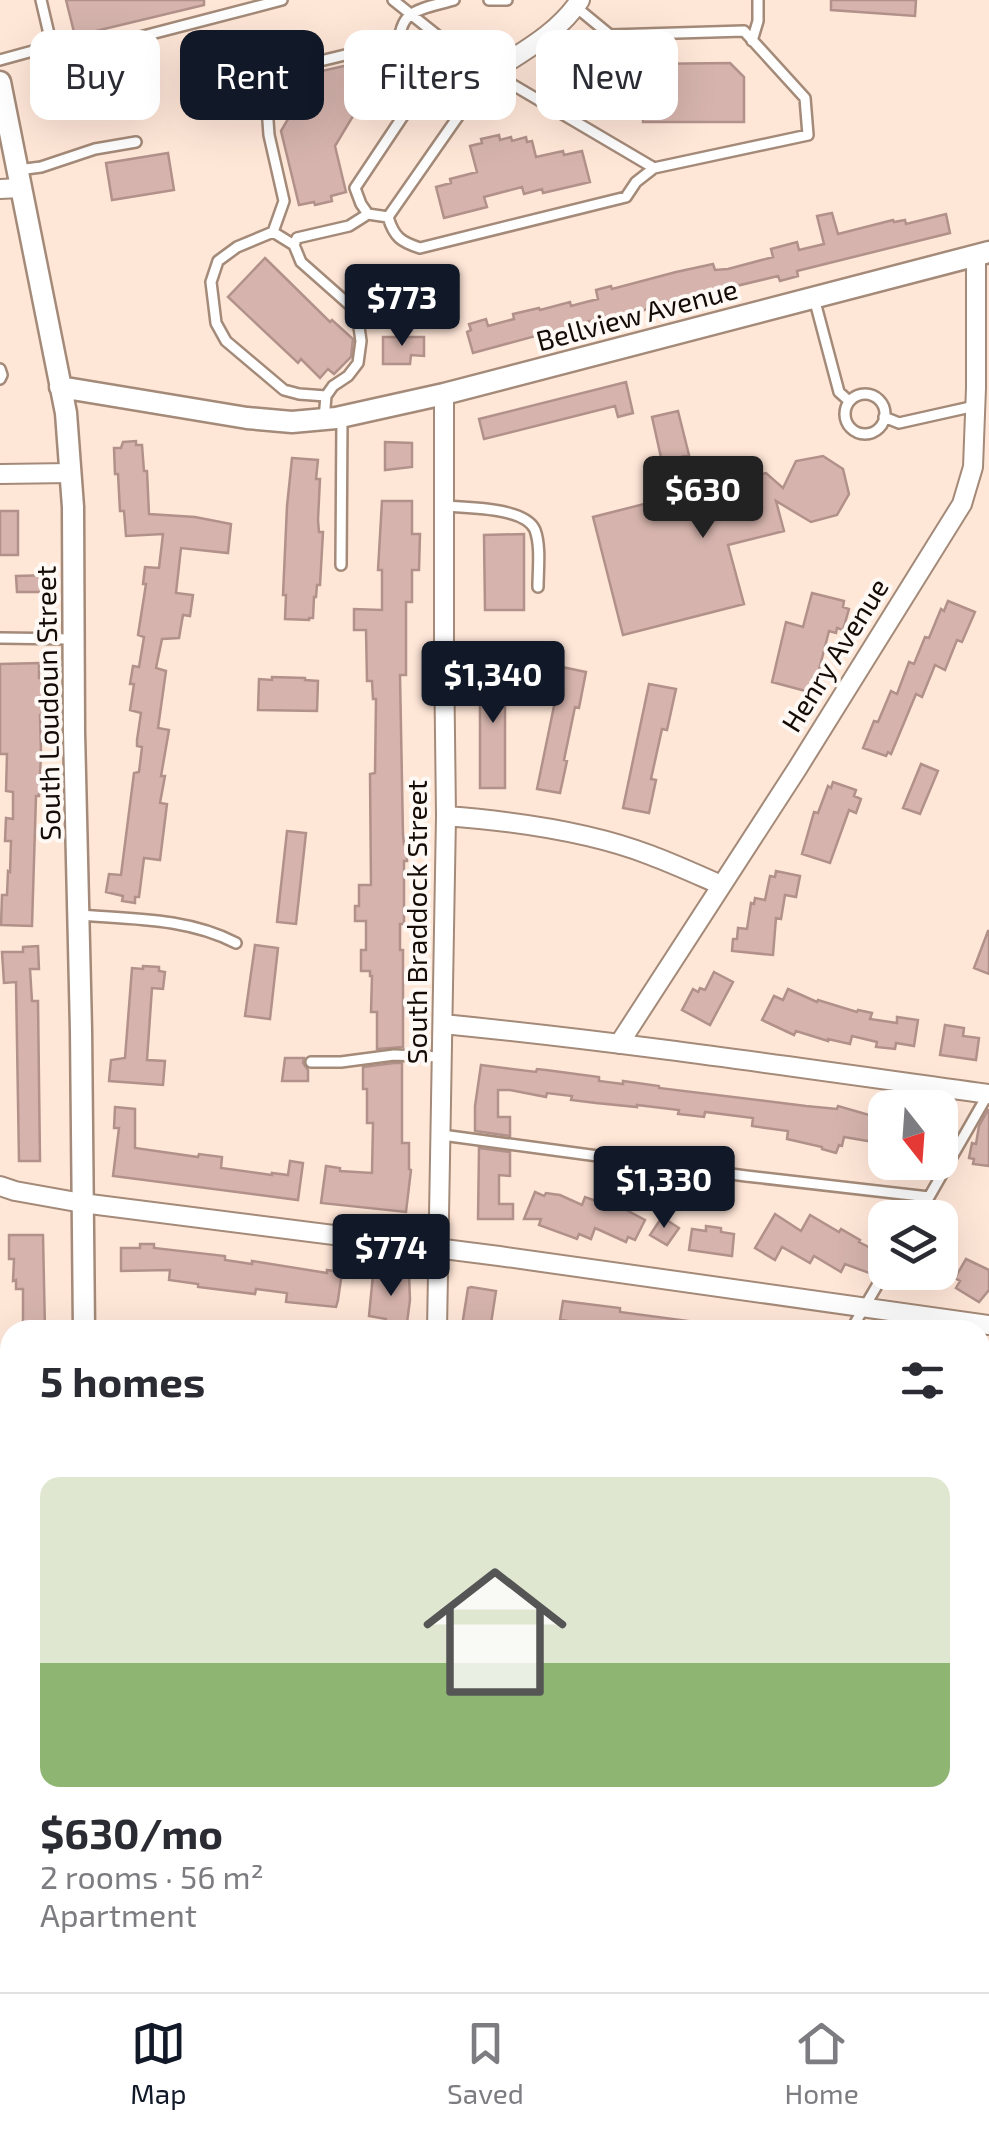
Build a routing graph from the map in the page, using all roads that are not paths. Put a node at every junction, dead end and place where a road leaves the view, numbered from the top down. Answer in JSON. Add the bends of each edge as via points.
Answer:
{"nodes":[{"id":1,"x":40,"y":0,"type":"edge"},
{"id":2,"x":282,"y":0,"type":"edge"},
{"id":3,"x":393,"y":0,"type":"edge"},
{"id":4,"x":454,"y":0,"type":"edge"},
{"id":5,"x":488,"y":0,"type":"edge"},
{"id":6,"x":507,"y":0,"type":"edge"},
{"id":7,"x":758,"y":0,"type":"edge"},
{"id":8,"x":578,"y":3,"type":"edge"},
{"id":9,"x":410,"y":14,"type":"junction"},
{"id":10,"x":47,"y":30,"type":"edge"},
{"id":11,"x":400,"y":30,"type":"edge"},
{"id":12,"x":430,"y":30,"type":"edge"},
{"id":13,"x":605,"y":30,"type":"edge"},
{"id":14,"x":160,"y":32,"type":"edge"},
{"id":15,"x":678,"y":33,"type":"edge"},
{"id":16,"x":752,"y":41,"type":"junction"},
{"id":17,"x":30,"y":52,"type":"edge"},
{"id":18,"x":344,"y":55,"type":"edge"},
{"id":19,"x":516,"y":56,"type":"edge"},
{"id":20,"x":0,"y":60,"type":"edge"},
{"id":21,"x":0,"y":82,"type":"edge"},
{"id":22,"x":400,"y":120,"type":"edge"},
{"id":23,"x":456,"y":120,"type":"edge"},
{"id":24,"x":572,"y":120,"type":"edge"},
{"id":25,"x":136,"y":142,"type":"dead end"},
{"id":26,"x":654,"y":168,"type":"junction"},
{"id":27,"x":12,"y":182,"type":"edge"},
{"id":28,"x":368,"y":214,"type":"junction"},
{"id":29,"x":388,"y":218,"type":"junction"},
{"id":30,"x":273,"y":232,"type":"junction"},
{"id":31,"x":294,"y":245,"type":"junction"},
{"id":32,"x":982,"y":254,"type":"edge"},
{"id":33,"x":814,"y":298,"type":"junction"},
{"id":34,"x":0,"y":369,"type":"edge"},
{"id":35,"x":0,"y":379,"type":"edge"},
{"id":36,"x":60,"y":386,"type":"junction"},
{"id":37,"x":444,"y":394,"type":"junction"},
{"id":38,"x":326,"y":396,"type":"junction"},
{"id":39,"x":849,"y":401,"type":"junction"},
{"id":40,"x":975,"y":406,"type":"junction"},
{"id":41,"x":884,"y":417,"type":"junction"},
{"id":42,"x":333,"y":418,"type":"junction"},
{"id":43,"x":71,"y":472,"type":"junction"},
{"id":44,"x":0,"y":474,"type":"edge"},
{"id":45,"x":970,"y":482,"type":"junction"},
{"id":46,"x":989,"y":490,"type":"edge"},
{"id":47,"x":444,"y":506,"type":"junction"},
{"id":48,"x":341,"y":565,"type":"dead end"},
{"id":49,"x":538,"y":588,"type":"dead end"},
{"id":50,"x":0,"y":638,"type":"edge"},
{"id":51,"x":75,"y":639,"type":"junction"},
{"id":52,"x":446,"y":816,"type":"junction"},
{"id":53,"x":722,"y":886,"type":"junction"},
{"id":54,"x":79,"y":914,"type":"junction"},
{"id":55,"x":236,"y":943,"type":"dead end"},
{"id":56,"x":443,"y":1024,"type":"junction"},
{"id":57,"x":619,"y":1044,"type":"junction"},
{"id":58,"x":443,"y":1057,"type":"junction"},
{"id":59,"x":311,"y":1062,"type":"dead end"},
{"id":60,"x":989,"y":1093,"type":"edge"},
{"id":61,"x":442,"y":1135,"type":"junction"},
{"id":62,"x":0,"y":1186,"type":"edge"},
{"id":63,"x":929,"y":1197,"type":"junction"},
{"id":64,"x":927,"y":1200,"type":"edge"},
{"id":65,"x":82,"y":1204,"type":"junction"},
{"id":66,"x":439,"y":1248,"type":"junction"},
{"id":67,"x":874,"y":1290,"type":"edge"},
{"id":68,"x":864,"y":1306,"type":"junction"},
{"id":69,"x":84,"y":1320,"type":"edge"},
{"id":70,"x":437,"y":1320,"type":"edge"},
{"id":71,"x":856,"y":1320,"type":"edge"},
{"id":72,"x":956,"y":1320,"type":"edge"}],
"edges":[{"from":1,"to":10,"type":"lane"},
{"from":2,"to":14,"type":"lane"},
{"from":3,"to":9,"type":"lane"},
{"from":4,"to":9,"type":"lane"},
{"from":5,"to":6,"type":"lane"},
{"from":7,"to":16,"type":"lane"},
{"from":8,"to":13,"type":"lane"},
{"from":8,"to":19,"type":"street"},
{"from":9,"to":11,"type":"lane"},
{"from":9,"to":12,"type":"lane"},
{"from":15,"to":16,"type":"lane","via":[[744,31]]},
{"from":16,"to":26,"type":"lane","via":[[806,98],[808,134]]},
{"from":17,"to":20,"type":"lane"},
{"from":18,"to":30,"type":"lane","via":[[294,70],[278,83],[267,107],[284,202]]},
{"from":21,"to":27,"type":"street","name":"South Loudoun Street"},
{"from":22,"to":28,"type":"lane","via":[[355,188]]},
{"from":23,"to":29,"type":"lane"},
{"from":24,"to":26,"type":"lane"},
{"from":25,"to":27,"type":"lane","via":[[95,149]]},
{"from":26,"to":29,"type":"lane","via":[[626,197],[420,248],[402,242]]},
{"from":27,"to":36,"type":"street","name":"South Loudoun Street"},
{"from":28,"to":29,"type":"lane"},
{"from":28,"to":31,"type":"lane","via":[[350,226],[297,238]]},
{"from":30,"to":31,"type":"lane"},
{"from":30,"to":38,"type":"lane","via":[[218,262],[211,282],[216,324],[226,341],[284,390]]},
{"from":31,"to":38,"type":"lane","via":[[300,262],[358,320],[358,363]]},
{"from":32,"to":33,"type":"street","name":"Bellview Avenue"},
{"from":32,"to":40,"type":"street","name":"Henry Avenue"},
{"from":33,"to":37,"type":"street","name":"Bellview Avenue"},
{"from":33,"to":39,"type":"lane","via":[[839,392]]},
{"from":34,"to":35,"type":"lane"},
{"from":36,"to":42,"type":"street","name":"Bellview Avenue","via":[[247,418]]},
{"from":36,"to":43,"type":"street","name":"South Loudoun Street"},
{"from":37,"to":42,"type":"street","name":"Bellview Avenue"},
{"from":37,"to":47,"type":"street","name":"South Braddock Street"},
{"from":38,"to":42,"type":"lane"},
{"from":39,"to":41,"type":"lane","via":[[857,395],[877,398]]},
{"from":39,"to":41,"type":"lane","via":[[846,421],[862,434]]},
{"from":40,"to":41,"type":"lane","via":[[899,424]]},
{"from":40,"to":45,"type":"street","name":"Henry Avenue"},
{"from":42,"to":48,"type":"lane"},
{"from":43,"to":44,"type":"street"},
{"from":43,"to":51,"type":"street","name":"South Loudoun Street"},
{"from":45,"to":46,"type":"street"},
{"from":45,"to":53,"type":"street","name":"Henry Avenue","via":[[955,517]]},
{"from":47,"to":49,"type":"lane","via":[[515,514],[530,522],[537,534]]},
{"from":47,"to":52,"type":"street","name":"South Braddock Street"},
{"from":50,"to":51,"type":"lane"},
{"from":51,"to":54,"type":"street","name":"South Loudoun Street"},
{"from":52,"to":53,"type":"street","via":[[579,835],[648,854]]},
{"from":52,"to":56,"type":"street","name":"South Braddock Street"},
{"from":53,"to":57,"type":"street","name":"Henry Avenue"},
{"from":54,"to":55,"type":"lane","via":[[181,924]]},
{"from":54,"to":65,"type":"street","name":"South Loudoun Street"},
{"from":56,"to":57,"type":"street"},
{"from":56,"to":58,"type":"street","name":"South Braddock Street"},
{"from":57,"to":60,"type":"street"},
{"from":58,"to":59,"type":"lane"},
{"from":58,"to":61,"type":"street","name":"South Braddock Street"},
{"from":60,"to":63,"type":"lane"},
{"from":61,"to":63,"type":"lane"},
{"from":61,"to":66,"type":"street","name":"South Braddock Street"},
{"from":62,"to":65,"type":"street"},
{"from":63,"to":64,"type":"lane"},
{"from":65,"to":66,"type":"street"},
{"from":65,"to":69,"type":"street","name":"South Loudoun Street"},
{"from":66,"to":68,"type":"street"},
{"from":66,"to":70,"type":"street","name":"South Braddock Street"},
{"from":67,"to":68,"type":"lane"},
{"from":68,"to":71,"type":"lane"},
{"from":68,"to":72,"type":"street"}]}
